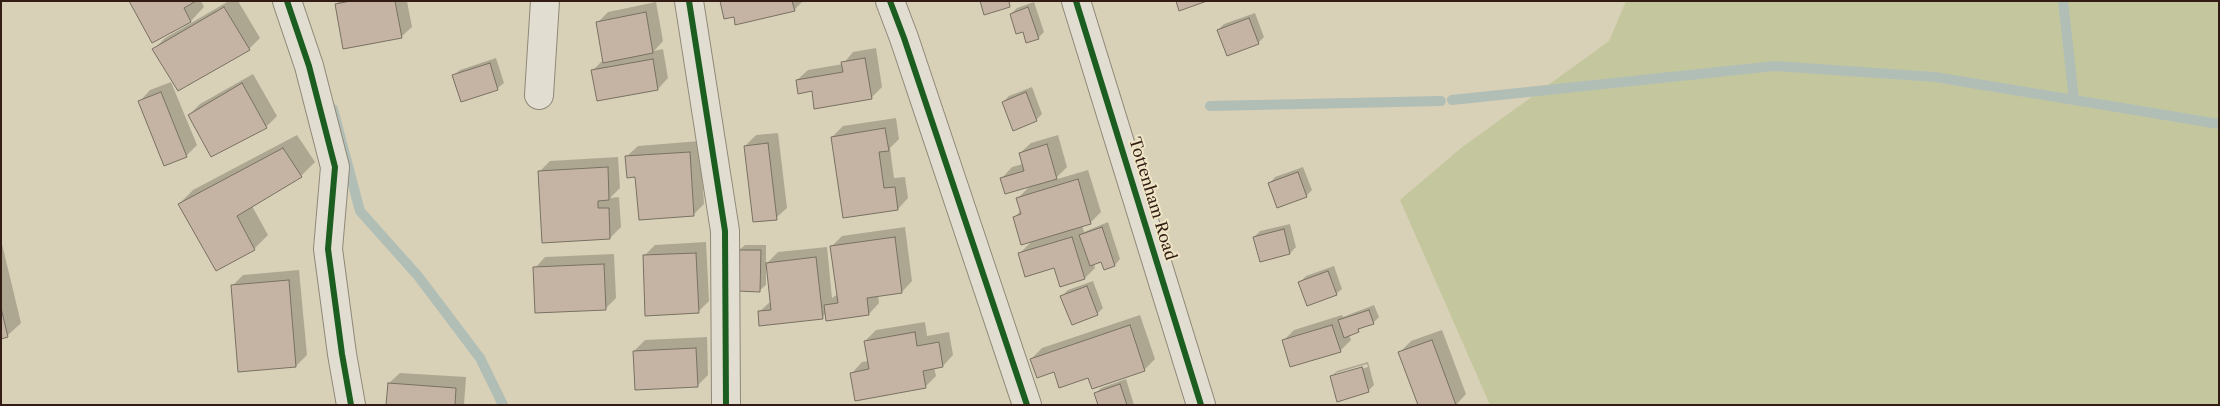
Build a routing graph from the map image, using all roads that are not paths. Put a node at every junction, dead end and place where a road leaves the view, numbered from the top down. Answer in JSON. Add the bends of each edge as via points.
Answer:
{"nodes":[{"id":1,"x":287,"y":1,"type":"edge"},
{"id":2,"x":545,"y":1,"type":"edge"},
{"id":3,"x":689,"y":1,"type":"edge"},
{"id":4,"x":890,"y":1,"type":"edge"},
{"id":5,"x":1076,"y":1,"type":"edge"},
{"id":6,"x":539,"y":95,"type":"dead end"},
{"id":7,"x":351,"y":405,"type":"edge"},
{"id":8,"x":726,"y":405,"type":"edge"},
{"id":9,"x":1027,"y":405,"type":"edge"},
{"id":10,"x":1201,"y":405,"type":"edge"}],
"edges":[{"from":1,"to":7,"type":"street","via":[[309,66],[335,167],[328,249]]},
{"from":2,"to":6,"type":"street"},
{"from":3,"to":8,"type":"street","via":[[725,231]]},
{"from":4,"to":9,"type":"street"},
{"from":5,"to":10,"type":"street","name":"Tottenham Road"}]}
